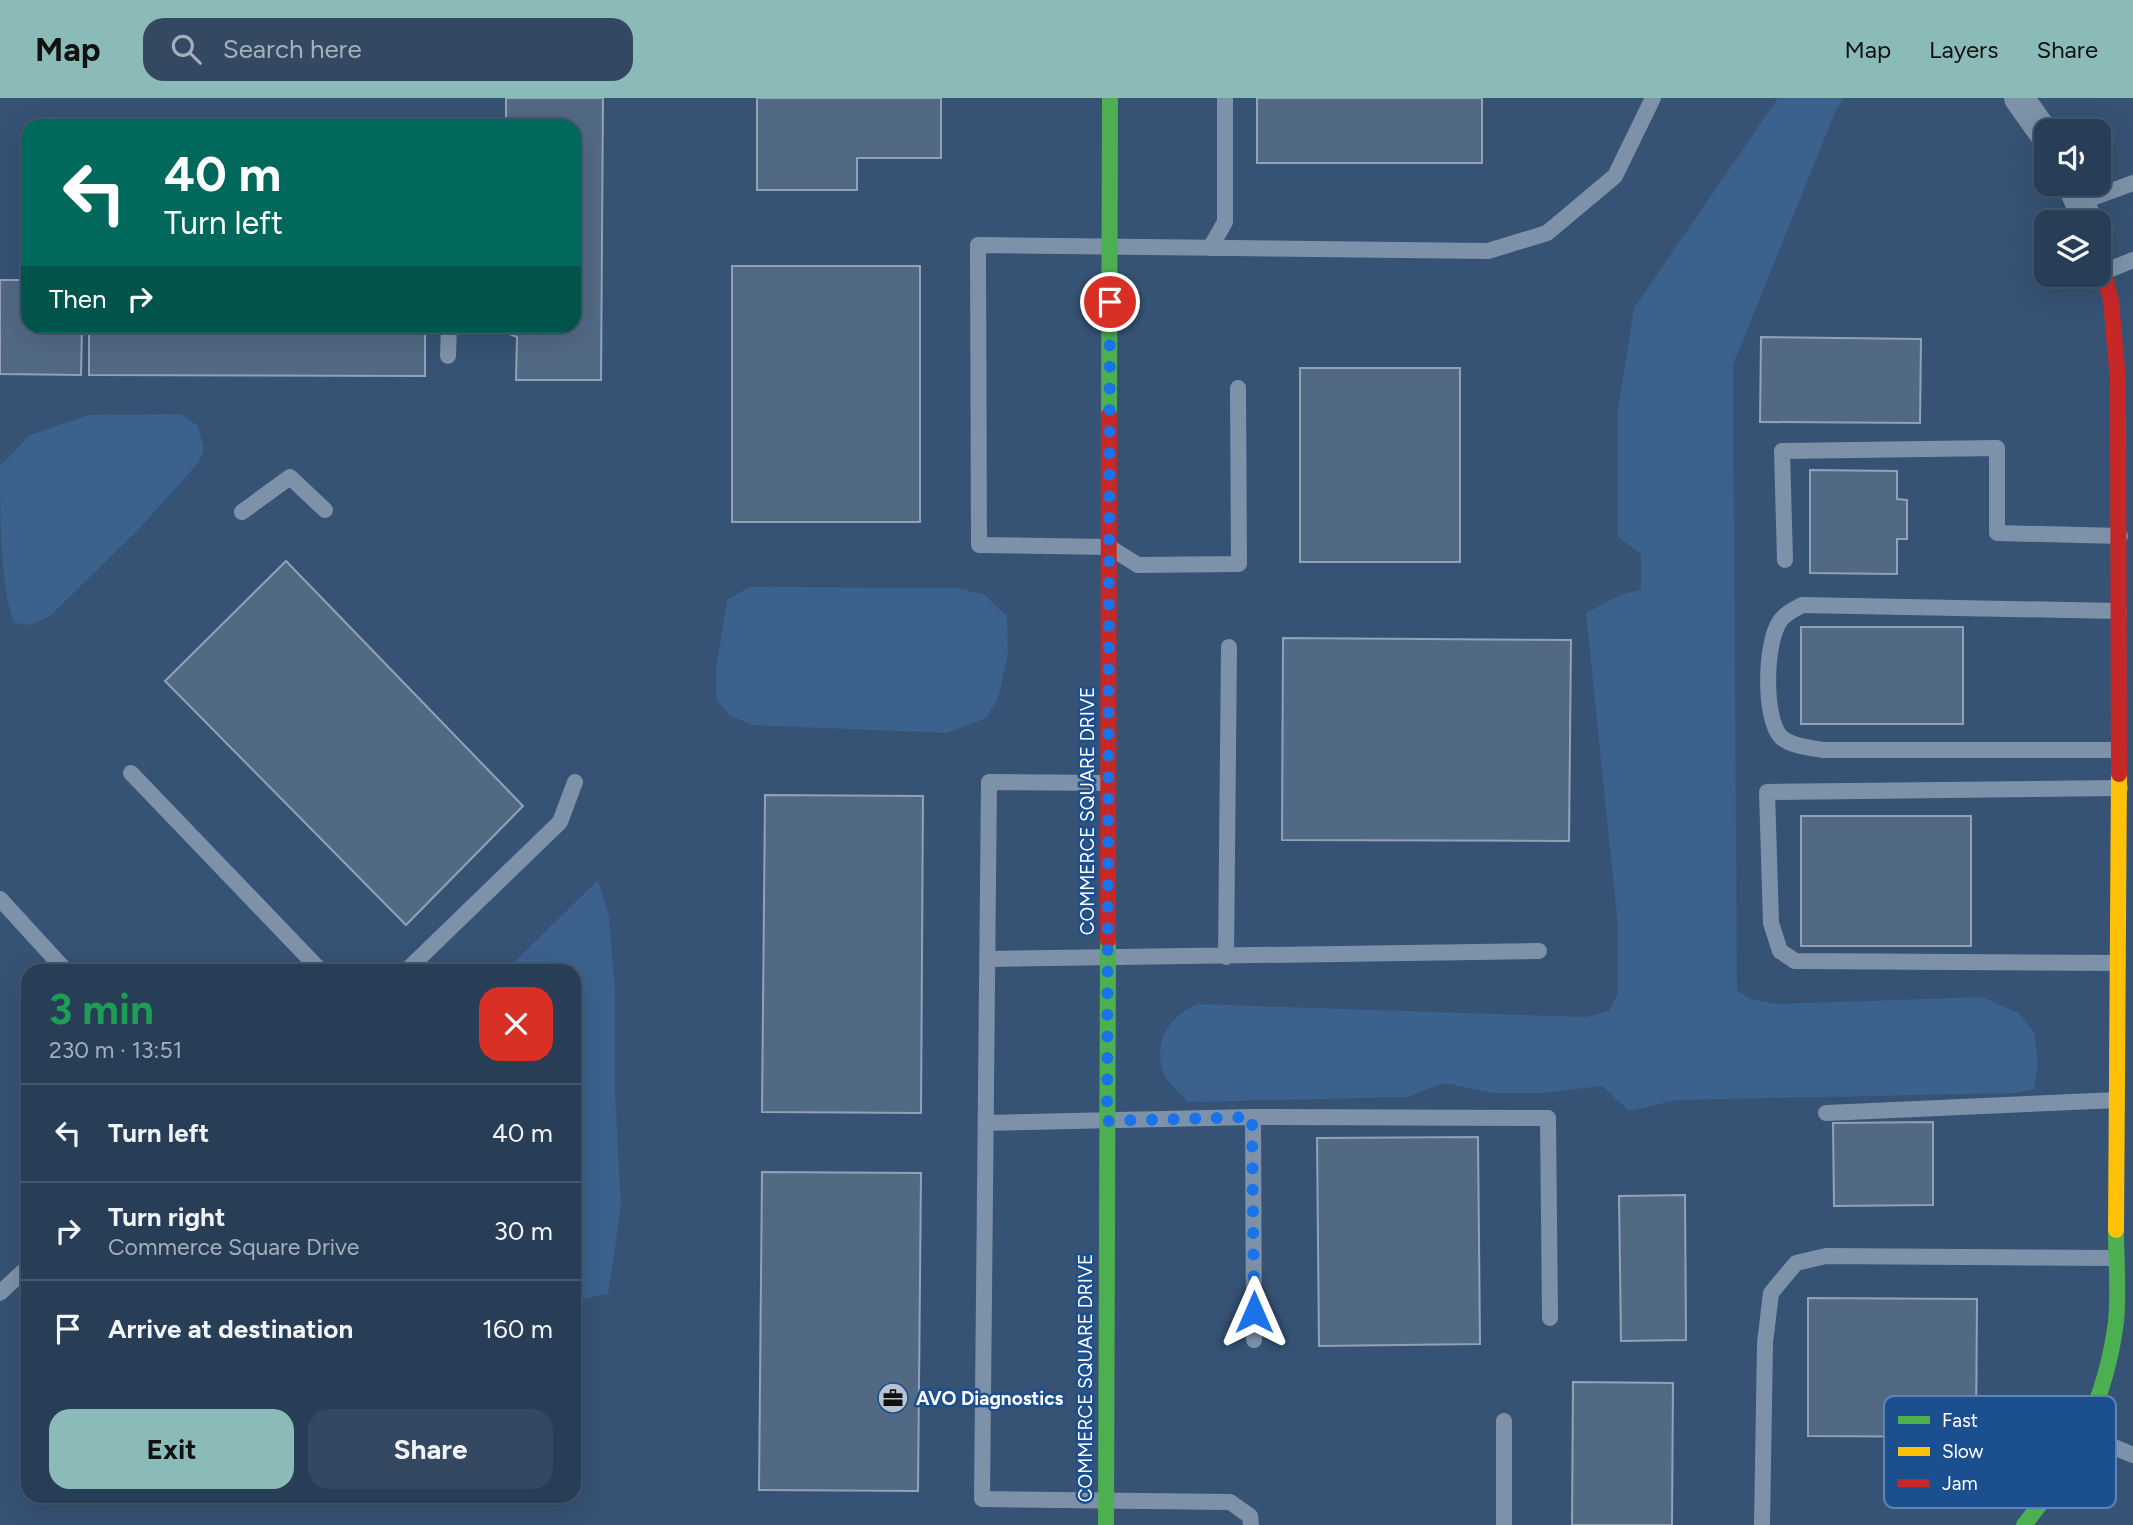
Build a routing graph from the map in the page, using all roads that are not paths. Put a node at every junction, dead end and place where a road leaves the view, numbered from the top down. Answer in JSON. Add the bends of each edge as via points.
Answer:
{"nodes":[{"id":1,"x":1111,"y":98,"type":"edge"},
{"id":2,"x":1225,"y":98,"type":"edge"},
{"id":3,"x":1653,"y":98,"type":"edge"},
{"id":4,"x":2019,"y":98,"type":"edge"},
{"id":5,"x":2034,"y":119,"type":"edge"},
{"id":6,"x":2133,"y":183,"type":"edge"},
{"id":7,"x":2080,"y":203,"type":"edge"},
{"id":8,"x":1110,"y":248,"type":"junction"},
{"id":9,"x":1210,"y":248,"type":"junction"},
{"id":10,"x":2133,"y":260,"type":"edge"},
{"id":11,"x":2111,"y":269,"type":"edge"},
{"id":12,"x":2108,"y":287,"type":"edge"},
{"id":13,"x":449,"y":333,"type":"edge"},
{"id":14,"x":448,"y":356,"type":"dead end"},
{"id":15,"x":1238,"y":388,"type":"dead end"},
{"id":16,"x":2127,"y":458,"type":"edge"},
{"id":17,"x":325,"y":510,"type":"dead end"},
{"id":18,"x":242,"y":512,"type":"dead end"},
{"id":19,"x":2120,"y":536,"type":"junction"},
{"id":20,"x":1109,"y":547,"type":"junction"},
{"id":21,"x":1785,"y":559,"type":"dead end"},
{"id":22,"x":2120,"y":611,"type":"junction"},
{"id":23,"x":1229,"y":647,"type":"dead end"},
{"id":24,"x":2119,"y":750,"type":"junction"},
{"id":25,"x":131,"y":773,"type":"dead end"},
{"id":26,"x":575,"y":782,"type":"dead end"},
{"id":27,"x":1108,"y":783,"type":"junction"},
{"id":28,"x":2126,"y":789,"type":"edge"},
{"id":29,"x":2126,"y":898,"type":"edge"},
{"id":30,"x":0,"y":899,"type":"edge"},
{"id":31,"x":1539,"y":951,"type":"dead end"},
{"id":32,"x":1226,"y":957,"type":"junction"},
{"id":33,"x":987,"y":959,"type":"junction"},
{"id":34,"x":1108,"y":959,"type":"junction"},
{"id":35,"x":2118,"y":963,"type":"junction"},
{"id":36,"x":60,"y":964,"type":"edge"},
{"id":37,"x":314,"y":964,"type":"edge"},
{"id":38,"x":413,"y":964,"type":"edge"},
{"id":39,"x":2125,"y":1045,"type":"edge"},
{"id":40,"x":2125,"y":1099,"type":"edge"},
{"id":41,"x":1826,"y":1113,"type":"dead end"},
{"id":42,"x":1252,"y":1117,"type":"junction"},
{"id":43,"x":1107,"y":1121,"type":"junction"},
{"id":44,"x":986,"y":1123,"type":"junction"},
{"id":45,"x":2116,"y":1258,"type":"junction"},
{"id":46,"x":21,"y":1274,"type":"edge"},
{"id":47,"x":0,"y":1293,"type":"edge"},
{"id":48,"x":1550,"y":1318,"type":"dead end"},
{"id":49,"x":1254,"y":1340,"type":"dead end"},
{"id":50,"x":2100,"y":1396,"type":"edge"},
{"id":51,"x":1504,"y":1421,"type":"dead end"},
{"id":52,"x":2116,"y":1450,"type":"edge"},
{"id":53,"x":2133,"y":1459,"type":"edge"},
{"id":54,"x":1105,"y":1500,"type":"junction"},
{"id":55,"x":2037,"y":1508,"type":"edge"},
{"id":56,"x":1106,"y":1525,"type":"edge"},
{"id":57,"x":1251,"y":1525,"type":"edge"},
{"id":58,"x":1504,"y":1525,"type":"edge"},
{"id":59,"x":1762,"y":1525,"type":"edge"},
{"id":60,"x":2024,"y":1525,"type":"edge"}],
"edges":[{"from":1,"to":8,"type":"street","name":"COMMERCE SQUARE DRIVE"},
{"from":2,"to":9,"type":"lane","via":[[1225,222]]},
{"from":3,"to":9,"type":"lane","via":[[1615,176],[1547,233],[1488,251]]},
{"from":4,"to":5,"type":"street"},
{"from":6,"to":7,"type":"lane"},
{"from":8,"to":9,"type":"lane"},
{"from":8,"to":20,"type":"street","name":"COMMERCE SQUARE DRIVE"},
{"from":8,"to":20,"type":"lane","via":[[978,245],[979,545]]},
{"from":10,"to":11,"type":"lane"},
{"from":12,"to":16,"type":"street"},
{"from":13,"to":14,"type":"lane"},
{"from":15,"to":20,"type":"lane","via":[[1239,564],[1138,565]]},
{"from":16,"to":19,"type":"street"},
{"from":17,"to":18,"type":"lane","via":[[290,477]]},
{"from":19,"to":21,"type":"lane","via":[[1997,533],[1997,448],[1782,451]]},
{"from":19,"to":22,"type":"street"},
{"from":20,"to":27,"type":"street","name":"COMMERCE SQUARE DRIVE"},
{"from":22,"to":24,"type":"street"},
{"from":22,"to":24,"type":"lane","via":[[1802,605],[1781,619],[1769,647],[1773,725],[1783,739],[1803,746],[1823,750]]},
{"from":23,"to":32,"type":"lane"},
{"from":24,"to":28,"type":"street"},
{"from":25,"to":37,"type":"lane"},
{"from":26,"to":38,"type":"lane","via":[[560,822]]},
{"from":27,"to":33,"type":"lane","via":[[989,782]]},
{"from":27,"to":34,"type":"street","name":"COMMERCE SQUARE DRIVE"},
{"from":28,"to":29,"type":"street"},
{"from":28,"to":35,"type":"lane","via":[[1767,792],[1771,923],[1780,951],[1795,961]]},
{"from":29,"to":35,"type":"street"},
{"from":30,"to":36,"type":"lane"},
{"from":31,"to":32,"type":"lane"},
{"from":32,"to":34,"type":"lane"},
{"from":33,"to":34,"type":"lane"},
{"from":33,"to":44,"type":"lane"},
{"from":34,"to":43,"type":"street","name":"COMMERCE SQUARE DRIVE"},
{"from":35,"to":39,"type":"street"},
{"from":39,"to":40,"type":"street"},
{"from":40,"to":41,"type":"lane"},
{"from":40,"to":45,"type":"street"},
{"from":42,"to":43,"type":"lane"},
{"from":42,"to":48,"type":"lane","via":[[1548,1118]]},
{"from":42,"to":49,"type":"lane"},
{"from":43,"to":44,"type":"lane"},
{"from":43,"to":54,"type":"street","name":"COMMERCE SQUARE DRIVE"},
{"from":44,"to":54,"type":"lane","via":[[982,1499]]},
{"from":45,"to":50,"type":"street","via":[[2116,1320]]},
{"from":45,"to":59,"type":"lane","via":[[1826,1256],[1796,1263],[1771,1293],[1765,1343]]},
{"from":46,"to":47,"type":"lane"},
{"from":51,"to":58,"type":"lane"},
{"from":52,"to":53,"type":"lane"},
{"from":54,"to":56,"type":"street","name":"COMMERCE SQUARE DRIVE"},
{"from":54,"to":57,"type":"lane","via":[[1230,1502],[1250,1516]]},
{"from":55,"to":60,"type":"street"}]}
